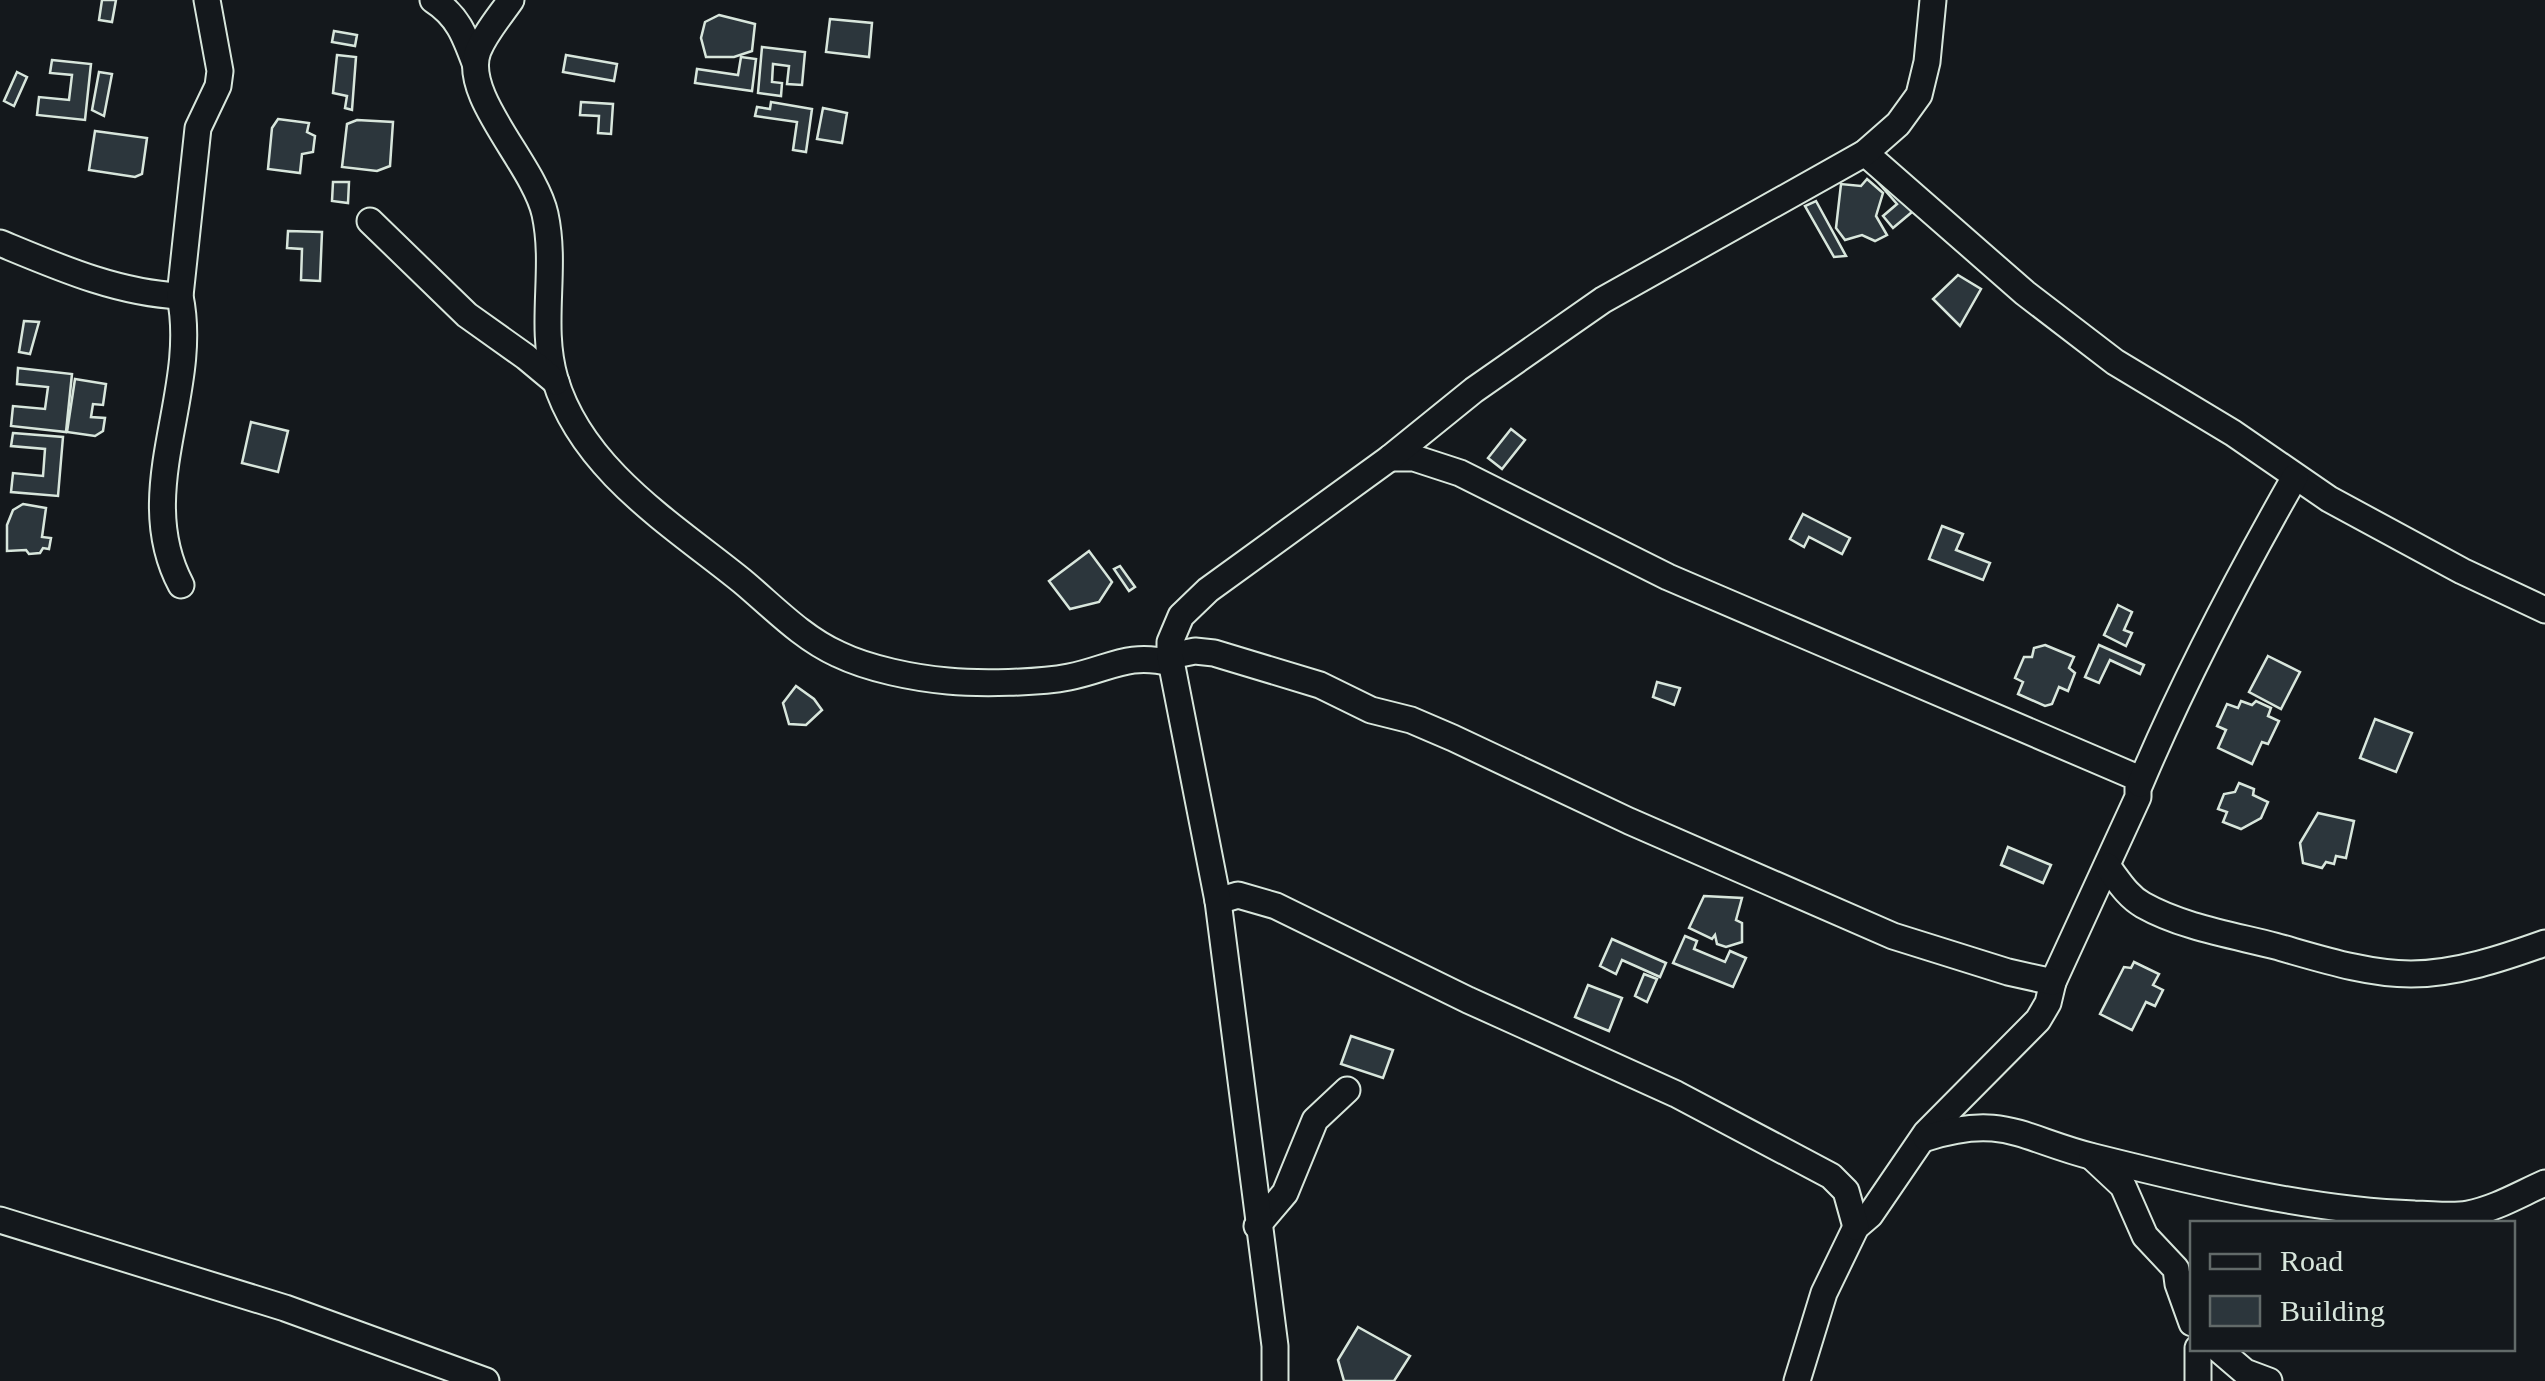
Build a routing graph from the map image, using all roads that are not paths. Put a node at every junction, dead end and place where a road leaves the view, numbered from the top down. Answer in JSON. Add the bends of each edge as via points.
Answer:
{"nodes":[{"id":1,"x":207,"y":0,"type":"edge"},
{"id":2,"x":433,"y":0,"type":"edge"},
{"id":3,"x":511,"y":0,"type":"edge"},
{"id":4,"x":1933,"y":0,"type":"edge"},
{"id":5,"x":475,"y":62,"type":"junction"},
{"id":6,"x":1865,"y":153,"type":"junction"},
{"id":7,"x":370,"y":221,"type":"dead end"},
{"id":8,"x":0,"y":242,"type":"edge"},
{"id":9,"x":180,"y":296,"type":"junction"},
{"id":10,"x":556,"y":382,"type":"junction"},
{"id":11,"x":1390,"y":458,"type":"junction"},
{"id":12,"x":2295,"y":477,"type":"junction"},
{"id":13,"x":180,"y":586,"type":"dead end"},
{"id":14,"x":2545,"y":610,"type":"edge"},
{"id":15,"x":1170,"y":660,"type":"junction"},
{"id":16,"x":2140,"y":784,"type":"junction"},
{"id":17,"x":2108,"y":866,"type":"junction"},
{"id":18,"x":1218,"y":901,"type":"junction"},
{"id":19,"x":2545,"y":943,"type":"edge"},
{"id":20,"x":2053,"y":982,"type":"junction"},
{"id":21,"x":1347,"y":1090,"type":"dead end"},
{"id":22,"x":1921,"y":1140,"type":"junction"},
{"id":23,"x":2091,"y":1156,"type":"junction"},
{"id":24,"x":2545,"y":1183,"type":"edge"},
{"id":25,"x":0,"y":1220,"type":"edge"},
{"id":26,"x":1257,"y":1226,"type":"junction"},
{"id":27,"x":1856,"y":1228,"type":"junction"},
{"id":28,"x":2190,"y":1317,"type":"edge"},
{"id":29,"x":2198,"y":1351,"type":"edge"},
{"id":30,"x":2220,"y":1351,"type":"edge"},
{"id":31,"x":441,"y":1372,"type":"edge"},
{"id":32,"x":486,"y":1381,"type":"edge"},
{"id":33,"x":1275,"y":1381,"type":"edge"},
{"id":34,"x":1797,"y":1381,"type":"edge"},
{"id":35,"x":2198,"y":1381,"type":"edge"},
{"id":36,"x":2269,"y":1381,"type":"edge"}],
"edges":[{"from":1,"to":9,"type":"street","via":[[220,71],[198,128]]},
{"from":2,"to":5,"type":"street","via":[[460,24]]},
{"from":3,"to":5,"type":"street"},
{"from":4,"to":6,"type":"street","via":[[1918,95]]},
{"from":5,"to":10,"type":"street","via":[[479,93],[533,181],[544,212],[550,259],[546,339]]},
{"from":6,"to":11,"type":"street","via":[[1603,300]]},
{"from":6,"to":12,"type":"street","via":[[2115,362]]},
{"from":7,"to":10,"type":"street","via":[[467,315]]},
{"from":8,"to":9,"type":"street","via":[[110,284]]},
{"from":9,"to":13,"type":"street","via":[[182,372],[160,500],[165,544]]},
{"from":10,"to":15,"type":"street","via":[[582,431],[623,482],[672,528],[838,654],[947,681],[1068,677],[1132,658]]},
{"from":11,"to":15,"type":"street","via":[[1208,590],[1181,616]]},
{"from":11,"to":16,"type":"street","via":[[1414,458],[1460,473],[1668,578],[2134,774]]},
{"from":12,"to":14,"type":"street"},
{"from":12,"to":16,"type":"street","via":[[2187,676]]},
{"from":15,"to":18,"type":"street"},
{"from":15,"to":20,"type":"street","via":[[1194,651],[1214,654],[1320,685],[1893,936]]},
{"from":16,"to":17,"type":"street"},
{"from":17,"to":19,"type":"street","via":[[2145,906],[2212,931],[2365,968],[2426,973]]},
{"from":17,"to":20,"type":"street"},
{"from":18,"to":26,"type":"street"},
{"from":18,"to":27,"type":"street","via":[[1238,895],[1276,906],[1676,1094],[1831,1176],[1846,1191]]},
{"from":20,"to":22,"type":"street","via":[[2038,1020]]},
{"from":21,"to":26,"type":"street","via":[[1315,1120],[1285,1193]]},
{"from":22,"to":23,"type":"street","via":[[1956,1128],[2008,1128]]},
{"from":22,"to":27,"type":"street"},
{"from":23,"to":24,"type":"street","via":[[2373,1213],[2466,1215]]},
{"from":23,"to":28,"type":"street","via":[[2123,1186],[2145,1236],[2176,1270]]},
{"from":25,"to":31,"type":"street","via":[[285,1308]]},
{"from":26,"to":33,"type":"street"},
{"from":27,"to":34,"type":"street","via":[[1824,1293]]},
{"from":29,"to":35,"type":"street"},
{"from":30,"to":36,"type":"street"},
{"from":31,"to":32,"type":"street"}]}
